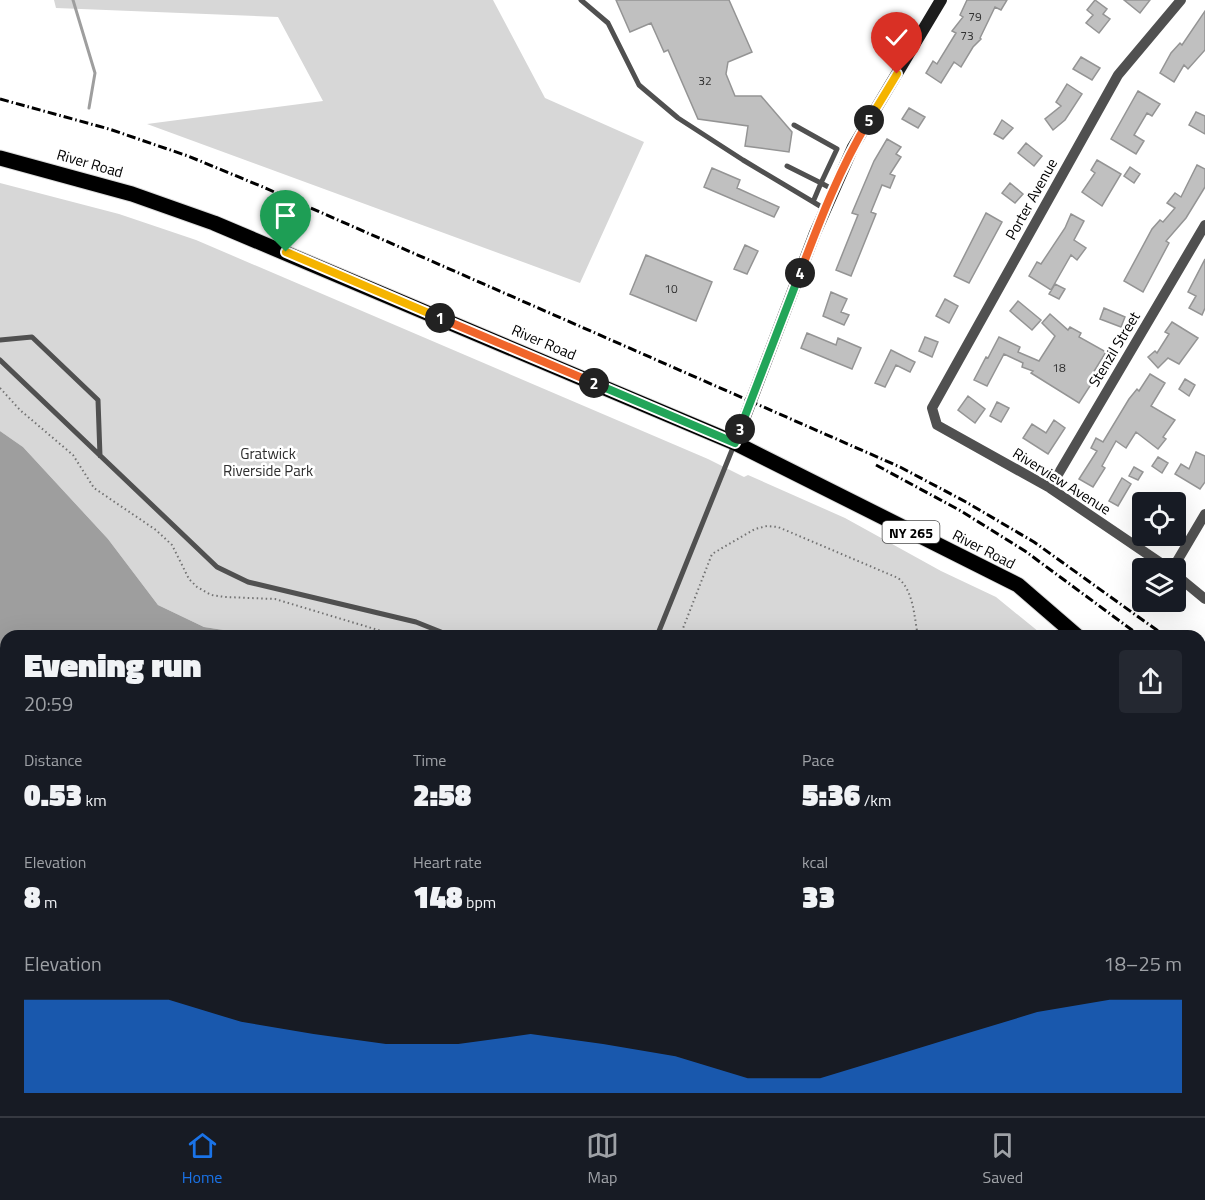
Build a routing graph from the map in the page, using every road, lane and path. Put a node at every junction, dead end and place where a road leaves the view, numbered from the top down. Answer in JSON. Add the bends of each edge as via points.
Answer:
{"nodes":[{"id":1,"x":581,"y":0,"type":"edge"},
{"id":2,"x":940,"y":0,"type":"edge"},
{"id":3,"x":1181,"y":0,"type":"edge"},
{"id":4,"x":794,"y":125,"type":"dead end"},
{"id":5,"x":837,"y":149,"type":"junction"},
{"id":6,"x":849,"y":155,"type":"junction"},
{"id":7,"x":0,"y":158,"type":"edge"},
{"id":8,"x":787,"y":166,"type":"dead end"},
{"id":9,"x":821,"y":183,"type":"junction"},
{"id":10,"x":834,"y":190,"type":"junction"},
{"id":11,"x":813,"y":202,"type":"junction"},
{"id":12,"x":825,"y":209,"type":"junction"},
{"id":13,"x":1205,"y":225,"type":"edge"},
{"id":14,"x":1200,"y":244,"type":"edge"},
{"id":15,"x":0,"y":340,"type":"edge"},
{"id":16,"x":0,"y":360,"type":"edge"},
{"id":17,"x":937,"y":425,"type":"joint"},
{"id":18,"x":735,"y":443,"type":"junction"},
{"id":19,"x":100,"y":456,"type":"junction"},
{"id":20,"x":1050,"y":488,"type":"junction"},
{"id":21,"x":1205,"y":514,"type":"edge"},
{"id":22,"x":1153,"y":558,"type":"edge"},
{"id":23,"x":1179,"y":558,"type":"edge"},
{"id":24,"x":1186,"y":583,"type":"edge"},
{"id":25,"x":1205,"y":599,"type":"edge"},
{"id":26,"x":436,"y":630,"type":"edge"},
{"id":27,"x":659,"y":630,"type":"edge"},
{"id":28,"x":682,"y":630,"type":"edge"},
{"id":29,"x":917,"y":630,"type":"edge"},
{"id":30,"x":1070,"y":630,"type":"edge"}],
"edges":[{"from":1,"to":11,"type":"lane","via":[[608,23],[639,85],[678,118]]},
{"from":2,"to":6,"type":"main road"},
{"from":3,"to":17,"type":"street","name":"Porter Avenue","via":[[1118,75],[932,408]]},
{"from":4,"to":5,"type":"lane"},
{"from":5,"to":6,"type":"lane"},
{"from":5,"to":9,"type":"lane"},
{"from":6,"to":10,"type":"main road"},
{"from":7,"to":18,"type":"main road","name":"River Road","number":"NY 265","via":[[132,194],[214,223]]},
{"from":8,"to":9,"type":"lane"},
{"from":9,"to":10,"type":"lane"},
{"from":9,"to":11,"type":"lane"},
{"from":10,"to":12,"type":"main road"},
{"from":11,"to":12,"type":"lane"},
{"from":12,"to":18,"type":"main road"},
{"from":13,"to":14,"type":"street","name":"Stenzil Street"},
{"from":14,"to":20,"type":"street","name":"Stenzil Street"},
{"from":15,"to":19,"type":"lane","via":[[32,337],[98,400]]},
{"from":16,"to":19,"type":"lane"},
{"from":17,"to":20,"type":"street","name":"Riverview Avenue"},
{"from":18,"to":27,"type":"lane"},
{"from":18,"to":30,"type":"main road","name":"River Road","number":"NY 265","via":[[1018,585]]},
{"from":19,"to":26,"type":"lane","via":[[217,567],[248,582]]},
{"from":20,"to":22,"type":"street","name":"Riverview Avenue"},
{"from":21,"to":23,"type":"street"},
{"from":24,"to":25,"type":"street"},
{"from":28,"to":29,"type":"path","via":[[712,554],[767,526],[778,527],[898,578],[909,592]]}]}
